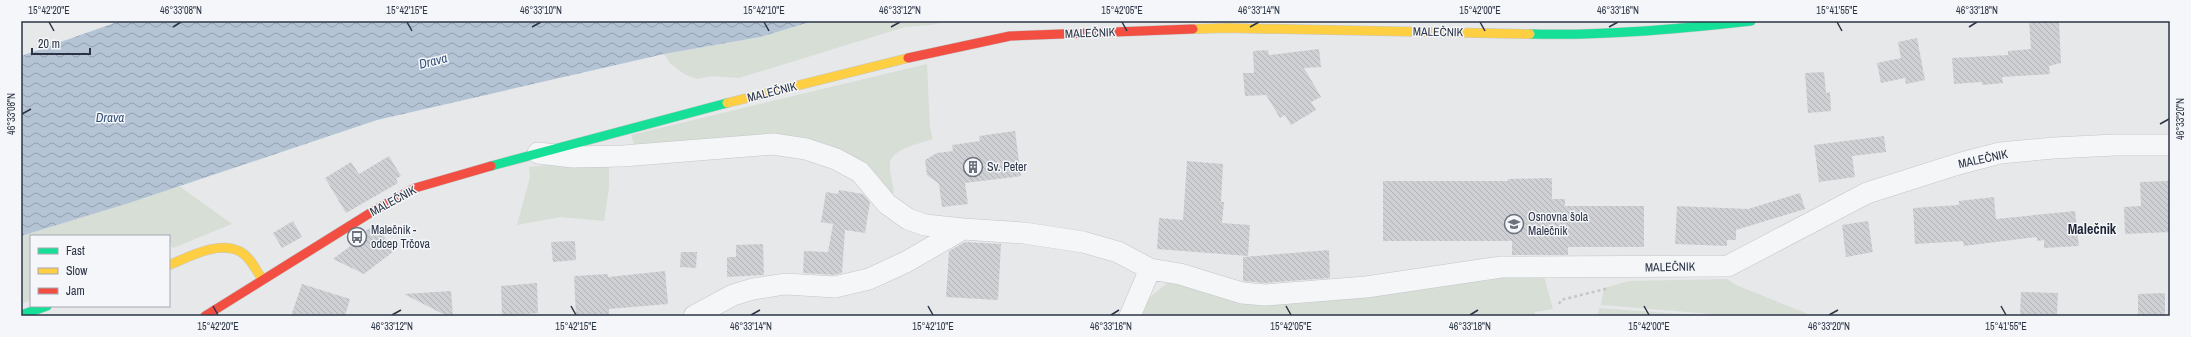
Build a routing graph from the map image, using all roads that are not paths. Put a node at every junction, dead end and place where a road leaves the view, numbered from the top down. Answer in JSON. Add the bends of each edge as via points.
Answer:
{"nodes":[{"id":1,"x":1751,"y":21,"type":"edge"},
{"id":2,"x":2170,"y":145,"type":"edge"},
{"id":3,"x":538,"y":154,"type":"junction"},
{"id":4,"x":963,"y":229,"type":"junction"},
{"id":5,"x":170,"y":265,"type":"edge"},
{"id":6,"x":1150,"y":269,"type":"junction"},
{"id":7,"x":262,"y":280,"type":"junction"},
{"id":8,"x":44,"y":307,"type":"edge"},
{"id":9,"x":21,"y":315,"type":"edge"},
{"id":10,"x":205,"y":316,"type":"edge"},
{"id":11,"x":694,"y":316,"type":"edge"},
{"id":12,"x":1130,"y":316,"type":"edge"}],
"edges":[{"from":1,"to":3,"type":"street","name":"MALEČNIK","via":[[1653,31],[1573,35],[1227,28],[1010,36],[873,66]]},
{"from":2,"to":6,"type":"street","name":"MALEČNIK","via":[[2115,145],[2000,153],[1958,164],[1867,193],[1728,266],[1501,267],[1366,287],[1265,294],[1242,293],[1180,274]]},
{"from":3,"to":4,"type":"street","name":"MALEČNIK","via":[[573,157],[623,156],[773,144],[806,148],[836,159],[860,172],[887,204],[908,219],[925,225]]},
{"from":3,"to":7,"type":"street","name":"MALEČNIK","via":[[415,188]]},
{"from":4,"to":6,"type":"street","name":"MALEČNIK","via":[[1024,233],[1083,242],[1118,252]]},
{"from":4,"to":11,"type":"street","via":[[906,262],[869,279],[835,287],[785,284],[753,289],[733,295]]},
{"from":5,"to":7,"type":"street","via":[[199,254],[228,248],[242,253]]},
{"from":6,"to":12,"type":"street"},
{"from":7,"to":10,"type":"street","name":"MALEČNIK"},
{"from":8,"to":9,"type":"street"}]}
